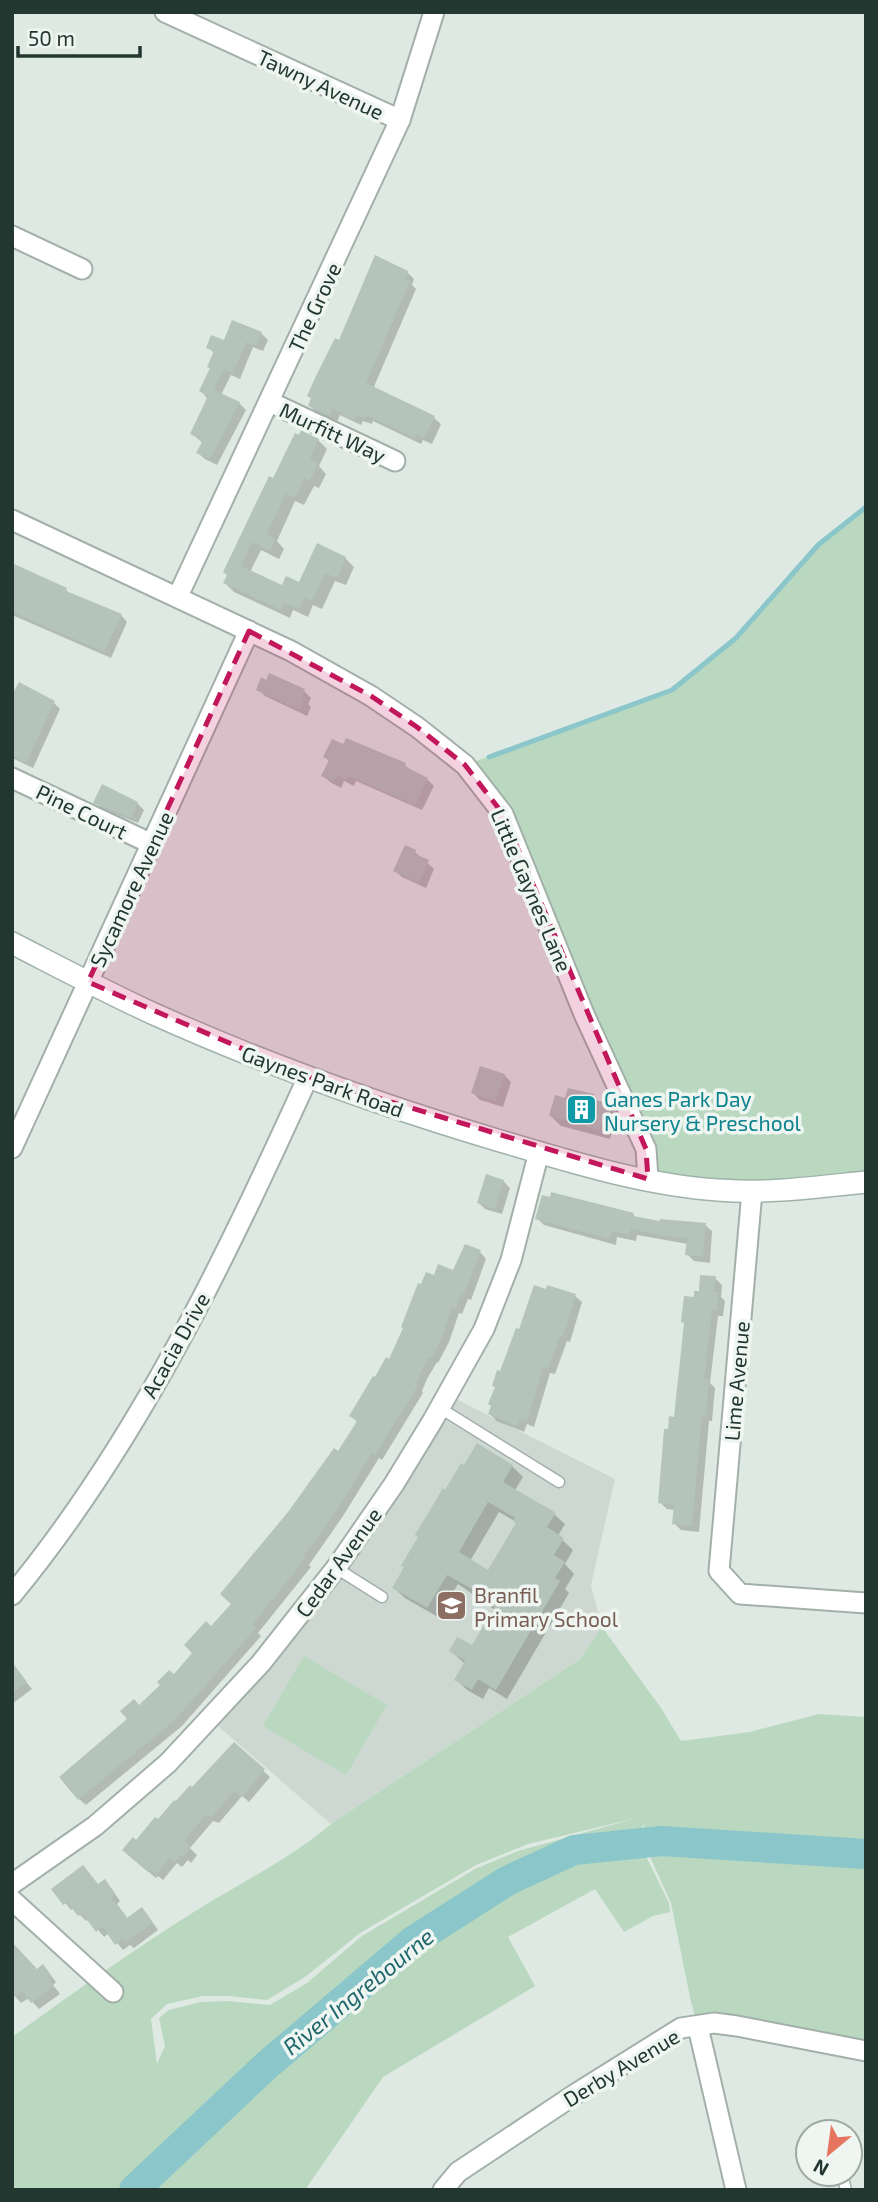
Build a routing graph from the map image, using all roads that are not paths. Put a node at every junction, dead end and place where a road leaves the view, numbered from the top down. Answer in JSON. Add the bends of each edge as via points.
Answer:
{"nodes":[{"id":1,"x":164,"y":12,"type":"edge"},
{"id":2,"x":434,"y":12,"type":"edge"},
{"id":3,"x":400,"y":120,"type":"junction"},
{"id":4,"x":12,"y":236,"type":"edge"},
{"id":5,"x":82,"y":269,"type":"dead end"},
{"id":6,"x":270,"y":402,"type":"junction"},
{"id":7,"x":396,"y":461,"type":"dead end"},
{"id":8,"x":12,"y":520,"type":"edge"},
{"id":9,"x":178,"y":596,"type":"junction"},
{"id":10,"x":249,"y":631,"type":"junction"},
{"id":11,"x":12,"y":778,"type":"edge"},
{"id":12,"x":152,"y":845,"type":"junction"},
{"id":13,"x":12,"y":943,"type":"edge"},
{"id":14,"x":88,"y":982,"type":"junction"},
{"id":15,"x":308,"y":1077,"type":"junction"},
{"id":16,"x":12,"y":1147,"type":"edge"},
{"id":17,"x":539,"y":1152,"type":"junction"},
{"id":18,"x":648,"y":1179,"type":"junction"},
{"id":19,"x":866,"y":1182,"type":"edge"},
{"id":20,"x":752,"y":1191,"type":"junction"},
{"id":21,"x":440,"y":1408,"type":"junction"},
{"id":22,"x":559,"y":1482,"type":"dead end"},
{"id":23,"x":336,"y":1568,"type":"junction"},
{"id":24,"x":12,"y":1595,"type":"edge"},
{"id":25,"x":382,"y":1597,"type":"dead end"},
{"id":26,"x":866,"y":1603,"type":"edge"},
{"id":27,"x":12,"y":1884,"type":"edge"},
{"id":28,"x":12,"y":1900,"type":"edge"},
{"id":29,"x":113,"y":1992,"type":"dead end"},
{"id":30,"x":698,"y":2026,"type":"junction"},
{"id":31,"x":866,"y":2051,"type":"edge"},
{"id":32,"x":443,"y":2190,"type":"edge"},
{"id":33,"x":736,"y":2190,"type":"edge"}],
"edges":[{"from":1,"to":3,"type":"street","name":"Tawny Avenue"},
{"from":2,"to":3,"type":"street","name":"The Grove"},
{"from":3,"to":6,"type":"street","name":"The Grove"},
{"from":4,"to":5,"type":"street"},
{"from":6,"to":7,"type":"street","name":"Murfitt Way"},
{"from":6,"to":9,"type":"street","name":"The Grove"},
{"from":8,"to":9,"type":"street","name":"Little Gaynes Lane"},
{"from":9,"to":10,"type":"street","name":"Little Gaynes Lane"},
{"from":10,"to":12,"type":"street","name":"Sycamore Avenue"},
{"from":10,"to":18,"type":"street","name":"Little Gaynes Lane","via":[[371,696],[417,727],[466,765],[494,800],[646,1149]]},
{"from":11,"to":12,"type":"street","name":"Pine Court"},
{"from":12,"to":14,"type":"street","name":"Sycamore Avenue"},
{"from":13,"to":14,"type":"street","name":"Gaynes Park Road"},
{"from":14,"to":15,"type":"street","name":"Gaynes Park Road","via":[[153,1014]]},
{"from":14,"to":16,"type":"street","name":"Sycamore Avenue"},
{"from":15,"to":17,"type":"street","name":"Gaynes Park Road"},
{"from":15,"to":24,"type":"street","name":"Acacia Drive","via":[[199,1305],[129,1428]]},
{"from":17,"to":18,"type":"street","name":"Gaynes Park Road"},
{"from":17,"to":21,"type":"street","name":"Cedar Avenue","via":[[511,1260],[484,1329]]},
{"from":18,"to":20,"type":"street"},
{"from":19,"to":20,"type":"street"},
{"from":20,"to":26,"type":"street","name":"Lime Avenue","via":[[719,1571],[740,1594]]},
{"from":21,"to":22,"type":"lane"},
{"from":21,"to":23,"type":"street","name":"Cedar Avenue"},
{"from":23,"to":25,"type":"lane"},
{"from":23,"to":27,"type":"street","name":"Cedar Avenue","via":[[261,1663],[168,1763],[95,1826]]},
{"from":28,"to":29,"type":"street"},
{"from":30,"to":31,"type":"street","name":"Derby Avenue","via":[[737,2026]]},
{"from":30,"to":32,"type":"street","name":"Derby Avenue","via":[[681,2028],[577,2092],[458,2172]]},
{"from":30,"to":33,"type":"street"}]}
